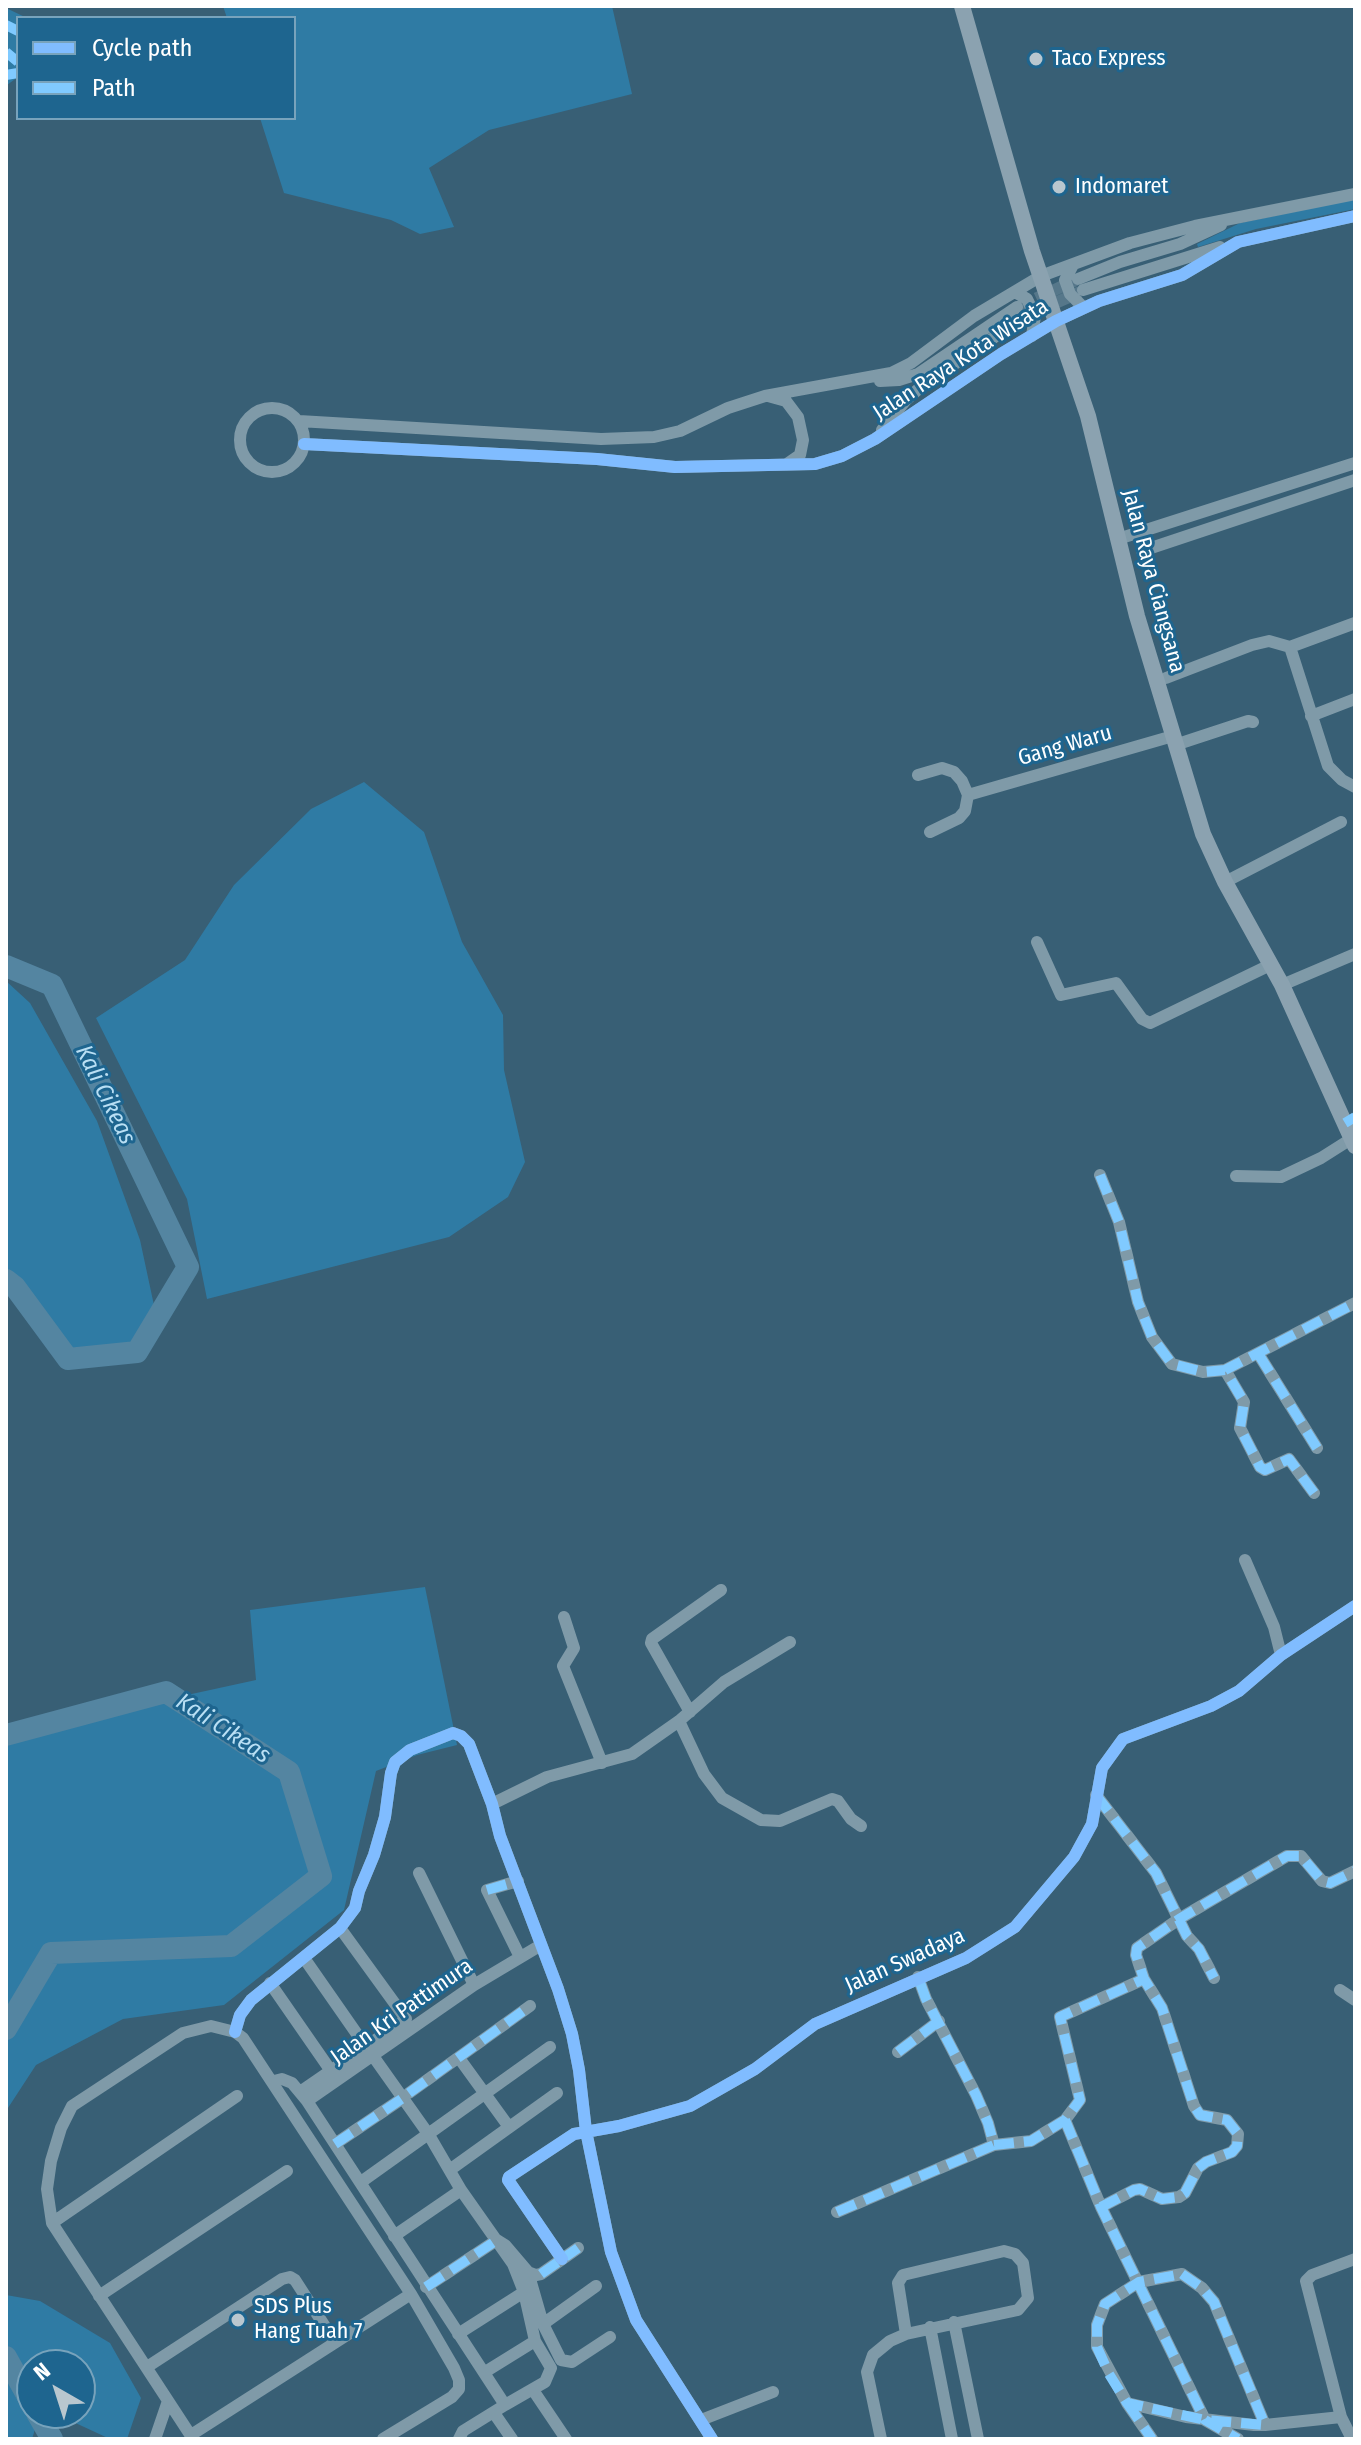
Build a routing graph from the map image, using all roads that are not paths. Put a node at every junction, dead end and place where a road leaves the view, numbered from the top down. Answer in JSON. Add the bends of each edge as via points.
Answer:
{"nodes":[{"id":1,"x":962,"y":6,"type":"edge"},
{"id":2,"x":1355,"y":194,"type":"edge"},
{"id":3,"x":1240,"y":216,"type":"junction"},
{"id":4,"x":1355,"y":216,"type":"edge"},
{"id":5,"x":1238,"y":242,"type":"junction"},
{"id":6,"x":1073,"y":264,"type":"junction"},
{"id":7,"x":1041,"y":276,"type":"junction"},
{"id":8,"x":1015,"y":292,"type":"junction"},
{"id":9,"x":1084,"y":308,"type":"junction"},
{"id":10,"x":1056,"y":321,"type":"junction"},
{"id":11,"x":1032,"y":336,"type":"junction"},
{"id":12,"x":821,"y":385,"type":"junction"},
{"id":13,"x":789,"y":396,"type":"junction"},
{"id":14,"x":299,"y":421,"type":"junction"},
{"id":15,"x":875,"y":439,"type":"junction"},
{"id":16,"x":304,"y":444,"type":"junction"},
{"id":17,"x":800,"y":455,"type":"junction"},
{"id":18,"x":1355,"y":463,"type":"edge"},
{"id":19,"x":815,"y":464,"type":"junction"},
{"id":20,"x":786,"y":465,"type":"junction"},
{"id":21,"x":1355,"y":480,"type":"edge"},
{"id":22,"x":1118,"y":539,"type":"junction"},
{"id":23,"x":1142,"y":551,"type":"dead end"},
{"id":24,"x":1355,"y":623,"type":"edge"},
{"id":25,"x":1290,"y":647,"type":"junction"},
{"id":26,"x":1166,"y":678,"type":"dead end"},
{"id":27,"x":1355,"y":699,"type":"edge"},
{"id":28,"x":1311,"y":716,"type":"junction"},
{"id":29,"x":1253,"y":722,"type":"dead end"},
{"id":30,"x":1174,"y":740,"type":"junction"},
{"id":31,"x":918,"y":775,"type":"dead end"},
{"id":32,"x":1349,"y":778,"type":"edge"},
{"id":33,"x":1355,"y":787,"type":"edge"},
{"id":34,"x":968,"y":795,"type":"junction"},
{"id":35,"x":1341,"y":822,"type":"dead end"},
{"id":36,"x":930,"y":832,"type":"dead end"},
{"id":37,"x":1225,"y":882,"type":"junction"},
{"id":38,"x":1037,"y":942,"type":"dead end"},
{"id":39,"x":1355,"y":954,"type":"edge"},
{"id":40,"x":1270,"y":965,"type":"junction"},
{"id":41,"x":1282,"y":985,"type":"junction"},
{"id":42,"x":1350,"y":1120,"type":"edge"},
{"id":43,"x":1353,"y":1143,"type":"edge"},
{"id":44,"x":1100,"y":1175,"type":"dead end"},
{"id":45,"x":1236,"y":1176,"type":"dead end"},
{"id":46,"x":1355,"y":1303,"type":"edge"},
{"id":47,"x":1259,"y":1355,"type":"junction"},
{"id":48,"x":1225,"y":1370,"type":"junction"},
{"id":49,"x":1317,"y":1448,"type":"dead end"},
{"id":50,"x":1314,"y":1493,"type":"dead end"},
{"id":51,"x":1245,"y":1560,"type":"dead end"},
{"id":52,"x":721,"y":1590,"type":"dead end"},
{"id":53,"x":1355,"y":1606,"type":"edge"},
{"id":54,"x":564,"y":1617,"type":"dead end"},
{"id":55,"x":790,"y":1642,"type":"dead end"},
{"id":56,"x":1281,"y":1655,"type":"junction"},
{"id":57,"x":690,"y":1712,"type":"junction"},
{"id":58,"x":679,"y":1721,"type":"junction"},
{"id":59,"x":602,"y":1763,"type":"junction"},
{"id":60,"x":1096,"y":1795,"type":"junction"},
{"id":61,"x":492,"y":1804,"type":"junction"},
{"id":62,"x":861,"y":1826,"type":"dead end"},
{"id":63,"x":1355,"y":1871,"type":"edge"},
{"id":64,"x":419,"y":1873,"type":"dead end"},
{"id":65,"x":518,"y":1881,"type":"junction"},
{"id":66,"x":1179,"y":1919,"type":"junction"},
{"id":67,"x":340,"y":1928,"type":"junction"},
{"id":68,"x":541,"y":1945,"type":"junction"},
{"id":69,"x":520,"y":1957,"type":"junction"},
{"id":70,"x":304,"y":1958,"type":"junction"},
{"id":71,"x":918,"y":1977,"type":"junction"},
{"id":72,"x":1214,"y":1978,"type":"dead end"},
{"id":73,"x":1144,"y":1979,"type":"junction"},
{"id":74,"x":270,"y":1983,"type":"junction"},
{"id":75,"x":474,"y":1985,"type":"junction"},
{"id":76,"x":1340,"y":1990,"type":"dead end"},
{"id":77,"x":1355,"y":2000,"type":"edge"},
{"id":78,"x":530,"y":2006,"type":"dead end"},
{"id":79,"x":939,"y":2021,"type":"junction"},
{"id":80,"x":235,"y":2032,"type":"junction"},
{"id":81,"x":550,"y":2047,"type":"dead end"},
{"id":82,"x":370,"y":2052,"type":"junction"},
{"id":83,"x":898,"y":2052,"type":"dead end"},
{"id":84,"x":459,"y":2058,"type":"junction"},
{"id":85,"x":331,"y":2071,"type":"junction"},
{"id":86,"x":274,"y":2081,"type":"junction"},
{"id":87,"x":557,"y":2093,"type":"dead end"},
{"id":88,"x":486,"y":2095,"type":"junction"},
{"id":89,"x":237,"y":2096,"type":"dead end"},
{"id":90,"x":406,"y":2096,"type":"junction"},
{"id":91,"x":304,"y":2097,"type":"junction"},
{"id":92,"x":1065,"y":2120,"type":"junction"},
{"id":93,"x":509,"y":2127,"type":"junction"},
{"id":94,"x":586,"y":2131,"type":"junction"},
{"id":95,"x":429,"y":2135,"type":"junction"},
{"id":96,"x":335,"y":2144,"type":"junction"},
{"id":97,"x":994,"y":2145,"type":"junction"},
{"id":98,"x":451,"y":2169,"type":"junction"},
{"id":99,"x":287,"y":2171,"type":"dead end"},
{"id":100,"x":361,"y":2182,"type":"junction"},
{"id":101,"x":461,"y":2190,"type":"junction"},
{"id":102,"x":1101,"y":2207,"type":"junction"},
{"id":103,"x":837,"y":2212,"type":"dead end"},
{"id":104,"x":52,"y":2223,"type":"junction"},
{"id":105,"x":394,"y":2236,"type":"junction"},
{"id":106,"x":497,"y":2240,"type":"junction"},
{"id":107,"x":578,"y":2248,"type":"dead end"},
{"id":108,"x":562,"y":2259,"type":"junction"},
{"id":109,"x":1355,"y":2259,"type":"edge"},
{"id":110,"x":528,"y":2272,"type":"junction"},
{"id":111,"x":1139,"y":2282,"type":"junction"},
{"id":112,"x":596,"y":2286,"type":"dead end"},
{"id":113,"x":426,"y":2287,"type":"junction"},
{"id":114,"x":524,"y":2292,"type":"junction"},
{"id":115,"x":411,"y":2294,"type":"junction"},
{"id":116,"x":99,"y":2296,"type":"junction"},
{"id":117,"x":954,"y":2322,"type":"junction"},
{"id":118,"x":543,"y":2324,"type":"junction"},
{"id":119,"x":930,"y":2327,"type":"junction"},
{"id":120,"x":458,"y":2334,"type":"junction"},
{"id":121,"x":906,"y":2334,"type":"junction"},
{"id":122,"x":610,"y":2337,"type":"dead end"},
{"id":123,"x":535,"y":2341,"type":"junction"},
{"id":124,"x":335,"y":2342,"type":"junction"},
{"id":125,"x":147,"y":2367,"type":"junction"},
{"id":126,"x":485,"y":2372,"type":"junction"},
{"id":127,"x":533,"y":2390,"type":"junction"},
{"id":128,"x":773,"y":2392,"type":"dead end"},
{"id":129,"x":168,"y":2401,"type":"junction"},
{"id":130,"x":1127,"y":2403,"type":"junction"},
{"id":131,"x":499,"y":2409,"type":"junction"},
{"id":132,"x":1341,"y":2417,"type":"junction"},
{"id":133,"x":701,"y":2420,"type":"junction"},
{"id":134,"x":1205,"y":2420,"type":"junction"},
{"id":135,"x":1265,"y":2425,"type":"junction"},
{"id":136,"x":192,"y":2437,"type":"edge"},
{"id":137,"x":155,"y":2439,"type":"edge"},
{"id":138,"x":383,"y":2439,"type":"edge"},
{"id":139,"x":459,"y":2439,"type":"edge"},
{"id":140,"x":512,"y":2439,"type":"edge"},
{"id":141,"x":566,"y":2439,"type":"edge"},
{"id":142,"x":712,"y":2439,"type":"edge"},
{"id":143,"x":881,"y":2439,"type":"edge"},
{"id":144,"x":952,"y":2439,"type":"edge"},
{"id":145,"x":978,"y":2439,"type":"edge"},
{"id":146,"x":1152,"y":2439,"type":"edge"},
{"id":147,"x":1238,"y":2439,"type":"edge"},
{"id":148,"x":1352,"y":2439,"type":"edge"}],
"edges":[{"from":1,"to":7,"type":"main road","name":"Jalan Raya Ciangsana"},
{"from":2,"to":3,"type":"street","name":"Jalan Raya Kota Wisata"},
{"from":3,"to":5,"type":"street","via":[[1180,244],[1120,262],[1080,285]]},
{"from":3,"to":6,"type":"street","name":"Jalan Raya Kota Wisata","via":[[1135,242]]},
{"from":4,"to":5,"type":"street","name":"Jalan Raya Kota Wisata"},
{"from":5,"to":9,"type":"street","name":"Jalan Raya Kota Wisata","via":[[1182,275]]},
{"from":6,"to":7,"type":"street","name":"Jalan Raya Kota Wisata"},
{"from":6,"to":9,"type":"street","via":[[1065,280]]},
{"from":7,"to":8,"type":"street","name":"Jalan Raya Kota Wisata"},
{"from":7,"to":10,"type":"main road","name":"Jalan Raya Ciangsana"},
{"from":8,"to":11,"type":"street","via":[[1027,299],[1035,316]]},
{"from":8,"to":12,"type":"street","name":"Jalan Raya Kota Wisata","via":[[891,373]]},
{"from":9,"to":10,"type":"street","name":"Jalan Raya Kota Wisata"},
{"from":10,"to":11,"type":"street","name":"Jalan Raya Kota Wisata"},
{"from":10,"to":22,"type":"main road","name":"Jalan Raya Ciangsana","via":[[1088,416]]},
{"from":11,"to":15,"type":"street","name":"Jalan Raya Kota Wisata"},
{"from":12,"to":13,"type":"street","name":"Jalan Raya Kota Wisata"},
{"from":12,"to":15,"type":"street","via":[[918,374],[1020,313],[923,385]]},
{"from":13,"to":14,"type":"street","name":"Jalan Raya Kota Wisata","via":[[765,396],[654,437],[601,439]]},
{"from":13,"to":17,"type":"street","via":[[803,440]]},
{"from":14,"to":16,"type":"street"},
{"from":14,"to":16,"type":"street","via":[[276,407],[262,409],[242,428],[241,451],[258,469],[282,471],[293,465]]},
{"from":15,"to":19,"type":"street","name":"Jalan Raya Kota Wisata"},
{"from":16,"to":20,"type":"street","name":"Jalan Raya Kota Wisata","via":[[675,467]]},
{"from":17,"to":19,"type":"street"},
{"from":17,"to":20,"type":"street"},
{"from":18,"to":22,"type":"street"},
{"from":19,"to":20,"type":"street","name":"Jalan Raya Kota Wisata"},
{"from":21,"to":23,"type":"street"},
{"from":22,"to":30,"type":"main road","name":"Jalan Raya Ciangsana"},
{"from":24,"to":25,"type":"street"},
{"from":25,"to":26,"type":"street","via":[[1259,643]]},
{"from":25,"to":28,"type":"street"},
{"from":27,"to":28,"type":"street"},
{"from":28,"to":32,"type":"street","via":[[1328,766]]},
{"from":29,"to":30,"type":"street","name":"Gang Waru"},
{"from":30,"to":34,"type":"street","name":"Gang Waru"},
{"from":30,"to":37,"type":"main road","name":"Jalan Raya Ciangsana","via":[[1203,834]]},
{"from":31,"to":34,"type":"street","via":[[942,768],[954,772]]},
{"from":32,"to":33,"type":"street"},
{"from":34,"to":36,"type":"street","via":[[959,818]]},
{"from":35,"to":37,"type":"street"},
{"from":37,"to":40,"type":"main road","name":"Jalan Raya Ciangsana"},
{"from":38,"to":40,"type":"street","via":[[1061,995],[1116,983],[1150,1023]]},
{"from":39,"to":41,"type":"street"},
{"from":40,"to":41,"type":"main road","name":"Jalan Raya Ciangsana"},
{"from":41,"to":42,"type":"main road","name":"Jalan Raya Ciangsana"},
{"from":42,"to":43,"type":"main road","name":"Jalan Raya Ciangsana"},
{"from":43,"to":45,"type":"street","via":[[1281,1177]]},
{"from":44,"to":48,"type":"street","via":[[1152,1337],[1172,1364],[1203,1372]]},
{"from":46,"to":47,"type":"street"},
{"from":47,"to":48,"type":"street"},
{"from":47,"to":49,"type":"street"},
{"from":48,"to":50,"type":"street","via":[[1244,1402],[1240,1428],[1260,1467],[1265,1470],[1289,1459]]},
{"from":51,"to":56,"type":"street"},
{"from":52,"to":57,"type":"street","via":[[652,1639]]},
{"from":53,"to":56,"type":"street","name":"Jalan Swadaya"},
{"from":54,"to":59,"type":"street","via":[[574,1648],[563,1666]]},
{"from":55,"to":57,"type":"street","via":[[724,1682]]},
{"from":56,"to":60,"type":"street","name":"Jalan Swadaya","via":[[1225,1699],[1123,1739],[1102,1768]]},
{"from":57,"to":58,"type":"street"},
{"from":58,"to":59,"type":"street","via":[[632,1754]]},
{"from":58,"to":62,"type":"street","via":[[704,1774],[722,1798],[761,1820],[780,1821],[832,1799]]},
{"from":59,"to":61,"type":"street","via":[[547,1777]]},
{"from":60,"to":66,"type":"street","via":[[1156,1873]]},
{"from":60,"to":71,"type":"street","name":"Jalan Swadaya","via":[[1092,1824],[1074,1857],[1015,1927],[966,1958]]},
{"from":61,"to":65,"type":"street"},
{"from":61,"to":67,"type":"street","via":[[469,1744],[458,1734],[401,1756],[391,1773],[374,1855],[355,1908]]},
{"from":63,"to":66,"type":"street","via":[[1330,1883],[1301,1856],[1287,1856]]},
{"from":64,"to":75,"type":"street"},
{"from":65,"to":68,"type":"street"},
{"from":65,"to":69,"type":"street","via":[[487,1890]]},
{"from":66,"to":72,"type":"street"},
{"from":66,"to":73,"type":"street","via":[[1137,1948]]},
{"from":67,"to":70,"type":"street"},
{"from":67,"to":82,"type":"street","via":[[406,2019]]},
{"from":68,"to":69,"type":"street","name":"Jalan Kri Pattimura"},
{"from":68,"to":94,"type":"street","via":[[572,2034]]},
{"from":69,"to":75,"type":"street","name":"Jalan Kri Pattimura"},
{"from":70,"to":74,"type":"street"},
{"from":70,"to":82,"type":"street"},
{"from":71,"to":79,"type":"street"},
{"from":71,"to":94,"type":"street","name":"Jalan Swadaya","via":[[815,2024],[755,2069],[690,2106]]},
{"from":73,"to":92,"type":"street","via":[[1060,2017],[1080,2100]]},
{"from":73,"to":102,"type":"street","via":[[1162,2008],[1194,2106],[1200,2115],[1227,2120],[1238,2134],[1237,2146],[1198,2168],[1179,2197],[1162,2199],[1140,2189]]},
{"from":74,"to":80,"type":"street","via":[[240,2015]]},
{"from":74,"to":85,"type":"street"},
{"from":75,"to":82,"type":"street","name":"Jalan Kri Pattimura"},
{"from":76,"to":77,"type":"street"},
{"from":78,"to":84,"type":"street"},
{"from":79,"to":83,"type":"street"},
{"from":79,"to":97,"type":"street"},
{"from":80,"to":86,"type":"street"},
{"from":80,"to":104,"type":"street","via":[[211,2026],[183,2033],[72,2106],[51,2161],[47,2189]]},
{"from":81,"to":88,"type":"street"},
{"from":82,"to":85,"type":"street"},
{"from":82,"to":90,"type":"street"},
{"from":82,"to":91,"type":"street","name":"Jalan Kri Pattimura"},
{"from":84,"to":88,"type":"street"},
{"from":84,"to":90,"type":"street"},
{"from":85,"to":91,"type":"street"},
{"from":86,"to":91,"type":"street","via":[[292,2083]]},
{"from":86,"to":115,"type":"street"},
{"from":87,"to":93,"type":"street"},
{"from":88,"to":93,"type":"street"},
{"from":88,"to":95,"type":"street"},
{"from":89,"to":104,"type":"street"},
{"from":90,"to":95,"type":"street"},
{"from":90,"to":96,"type":"street"},
{"from":91,"to":96,"type":"street"},
{"from":92,"to":97,"type":"street","via":[[1031,2141]]},
{"from":92,"to":102,"type":"street"},
{"from":93,"to":98,"type":"street"},
{"from":94,"to":108,"type":"street","name":"Jalan Swadaya","via":[[508,2180]]},
{"from":94,"to":133,"type":"street","via":[[611,2252],[636,2320]]},
{"from":95,"to":98,"type":"street"},
{"from":95,"to":100,"type":"street"},
{"from":96,"to":100,"type":"street"},
{"from":97,"to":103,"type":"street"},
{"from":98,"to":101,"type":"street"},
{"from":99,"to":116,"type":"street"},
{"from":100,"to":105,"type":"street"},
{"from":101,"to":105,"type":"street"},
{"from":101,"to":106,"type":"street"},
{"from":102,"to":111,"type":"street"},
{"from":104,"to":116,"type":"street"},
{"from":105,"to":113,"type":"street"},
{"from":106,"to":110,"type":"street"},
{"from":106,"to":113,"type":"street"},
{"from":106,"to":114,"type":"street"},
{"from":107,"to":108,"type":"street"},
{"from":108,"to":110,"type":"street","via":[[541,2274]]},
{"from":109,"to":132,"type":"street","via":[[1306,2281]]},
{"from":110,"to":118,"type":"street"},
{"from":111,"to":130,"type":"street","via":[[1105,2304],[1097,2325],[1097,2347]]},
{"from":111,"to":134,"type":"street"},
{"from":111,"to":135,"type":"street","via":[[1182,2274],[1202,2288],[1214,2302]]},
{"from":112,"to":118,"type":"street"},
{"from":113,"to":120,"type":"street"},
{"from":114,"to":120,"type":"street"},
{"from":114,"to":123,"type":"street"},
{"from":115,"to":124,"type":"street"},
{"from":115,"to":138,"type":"street","via":[[454,2368],[459,2389],[442,2405]]},
{"from":116,"to":125,"type":"street"},
{"from":117,"to":119,"type":"street"},
{"from":117,"to":121,"type":"street","via":[[1022,2307],[1028,2298],[1023,2263],[1015,2254],[1004,2251],[903,2275],[898,2283]]},
{"from":117,"to":145,"type":"street"},
{"from":118,"to":122,"type":"street","via":[[564,2362]]},
{"from":119,"to":121,"type":"street"},
{"from":119,"to":144,"type":"street"},
{"from":120,"to":126,"type":"street"},
{"from":121,"to":143,"type":"street","via":[[873,2355],[867,2372]]},
{"from":123,"to":126,"type":"street"},
{"from":123,"to":127,"type":"street","via":[[551,2368],[545,2382]]},
{"from":124,"to":125,"type":"street","via":[[290,2277]]},
{"from":124,"to":136,"type":"street"},
{"from":125,"to":129,"type":"street"},
{"from":126,"to":131,"type":"street"},
{"from":127,"to":131,"type":"street"},
{"from":127,"to":141,"type":"street"},
{"from":128,"to":133,"type":"street"},
{"from":129,"to":136,"type":"street"},
{"from":129,"to":137,"type":"street"},
{"from":130,"to":134,"type":"street"},
{"from":130,"to":146,"type":"street"},
{"from":131,"to":139,"type":"street"},
{"from":131,"to":140,"type":"street"},
{"from":132,"to":135,"type":"street"},
{"from":132,"to":148,"type":"street"},
{"from":133,"to":142,"type":"street"},
{"from":134,"to":135,"type":"street"},
{"from":134,"to":147,"type":"street"}]}
